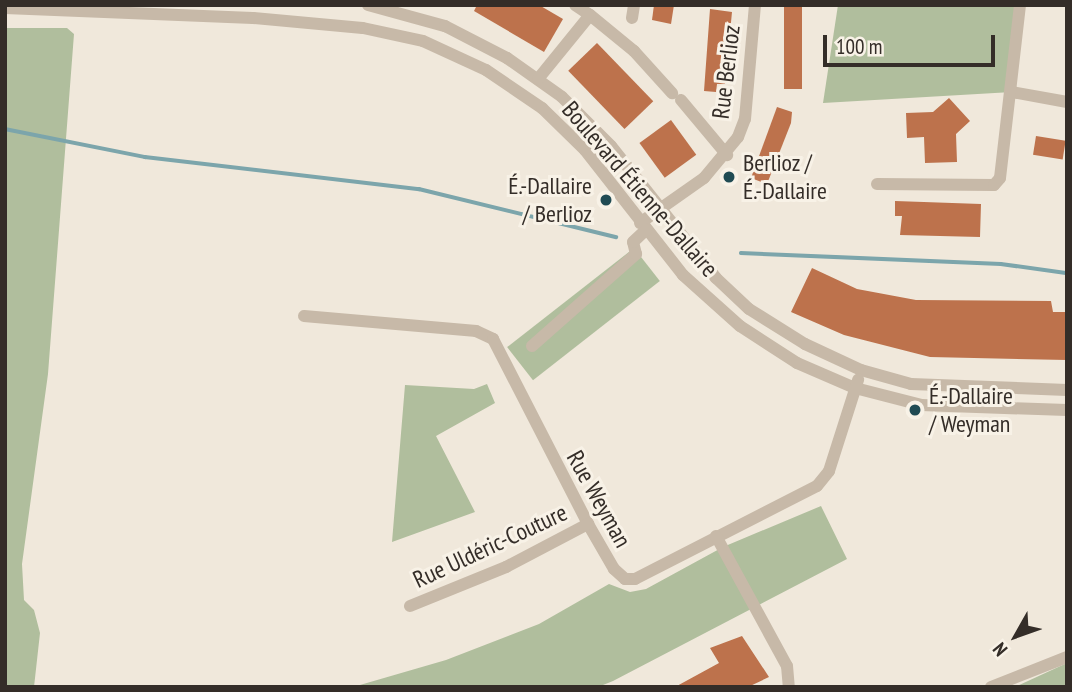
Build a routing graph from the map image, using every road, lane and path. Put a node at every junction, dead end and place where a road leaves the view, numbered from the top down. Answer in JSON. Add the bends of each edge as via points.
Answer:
{"nodes":[{"id":1,"x":368,"y":5,"type":"edge"},
{"id":2,"x":575,"y":5,"type":"edge"},
{"id":3,"x":755,"y":5,"type":"edge"},
{"id":4,"x":1020,"y":5,"type":"edge"},
{"id":5,"x":5,"y":8,"type":"edge"},
{"id":6,"x":590,"y":16,"type":"junction"},
{"id":7,"x":538,"y":79,"type":"junction"},
{"id":8,"x":1012,"y":92,"type":"junction"},
{"id":9,"x":1067,"y":102,"type":"edge"},
{"id":10,"x":727,"y":155,"type":"junction"},
{"id":11,"x":877,"y":184,"type":"dead end"},
{"id":12,"x":658,"y":210,"type":"junction"},
{"id":13,"x":643,"y":226,"type":"junction"},
{"id":14,"x":304,"y":316,"type":"dead end"},
{"id":15,"x":531,"y":346,"type":"dead end"},
{"id":16,"x":861,"y":370,"type":"junction"},
{"id":17,"x":855,"y":388,"type":"junction"},
{"id":18,"x":1067,"y":390,"type":"edge"},
{"id":19,"x":1067,"y":410,"type":"edge"},
{"id":20,"x":588,"y":524,"type":"junction"},
{"id":21,"x":716,"y":536,"type":"junction"},
{"id":22,"x":410,"y":606,"type":"dead end"},
{"id":23,"x":1067,"y":657,"type":"edge"},
{"id":24,"x":789,"y":687,"type":"edge"},
{"id":25,"x":991,"y":687,"type":"edge"}],
"edges":[{"from":1,"to":7,"type":"street","name":"Boulevard Étienne-Dallaire","via":[[445,26]]},
{"from":2,"to":6,"type":"street"},
{"from":3,"to":10,"type":"street","name":"Rue Berlioz","via":[[745,119]]},
{"from":4,"to":8,"type":"street"},
{"from":5,"to":13,"type":"street","name":"Boulevard Étienne-Dallaire","via":[[332,24],[423,41],[486,70],[542,108],[585,150]]},
{"from":6,"to":7,"type":"street"},
{"from":6,"to":10,"type":"street","via":[[634,51]]},
{"from":7,"to":12,"type":"street","name":"Boulevard Étienne-Dallaire","via":[[611,146]]},
{"from":8,"to":9,"type":"street"},
{"from":8,"to":11,"type":"street","via":[[1000,178],[994,185]]},
{"from":10,"to":12,"type":"street","name":"Rue Berlioz"},
{"from":12,"to":13,"type":"street","name":"Rue Berlioz"},
{"from":12,"to":16,"type":"street","name":"Boulevard Étienne-Dallaire","via":[[704,266],[749,309],[805,344]]},
{"from":13,"to":15,"type":"street","via":[[633,242],[636,254]]},
{"from":13,"to":17,"type":"street","name":"Boulevard Étienne-Dallaire","via":[[740,326],[797,363]]},
{"from":14,"to":20,"type":"street","name":"Rue Weyman","via":[[476,331],[492,338]]},
{"from":16,"to":17,"type":"street","name":"Rue Weyman"},
{"from":16,"to":18,"type":"street","name":"Boulevard Étienne-Dallaire","via":[[929,387]]},
{"from":17,"to":19,"type":"street","name":"Boulevard Étienne-Dallaire","via":[[950,409]]},
{"from":17,"to":21,"type":"street","name":"Rue Weyman","via":[[825,479]]},
{"from":20,"to":21,"type":"street","name":"Rue Weyman","via":[[614,569],[625,579],[635,579]]},
{"from":20,"to":22,"type":"street","name":"Rue Uldéric-Couture","via":[[506,567]]},
{"from":21,"to":24,"type":"street","via":[[787,666]]},
{"from":23,"to":25,"type":"street"}]}
